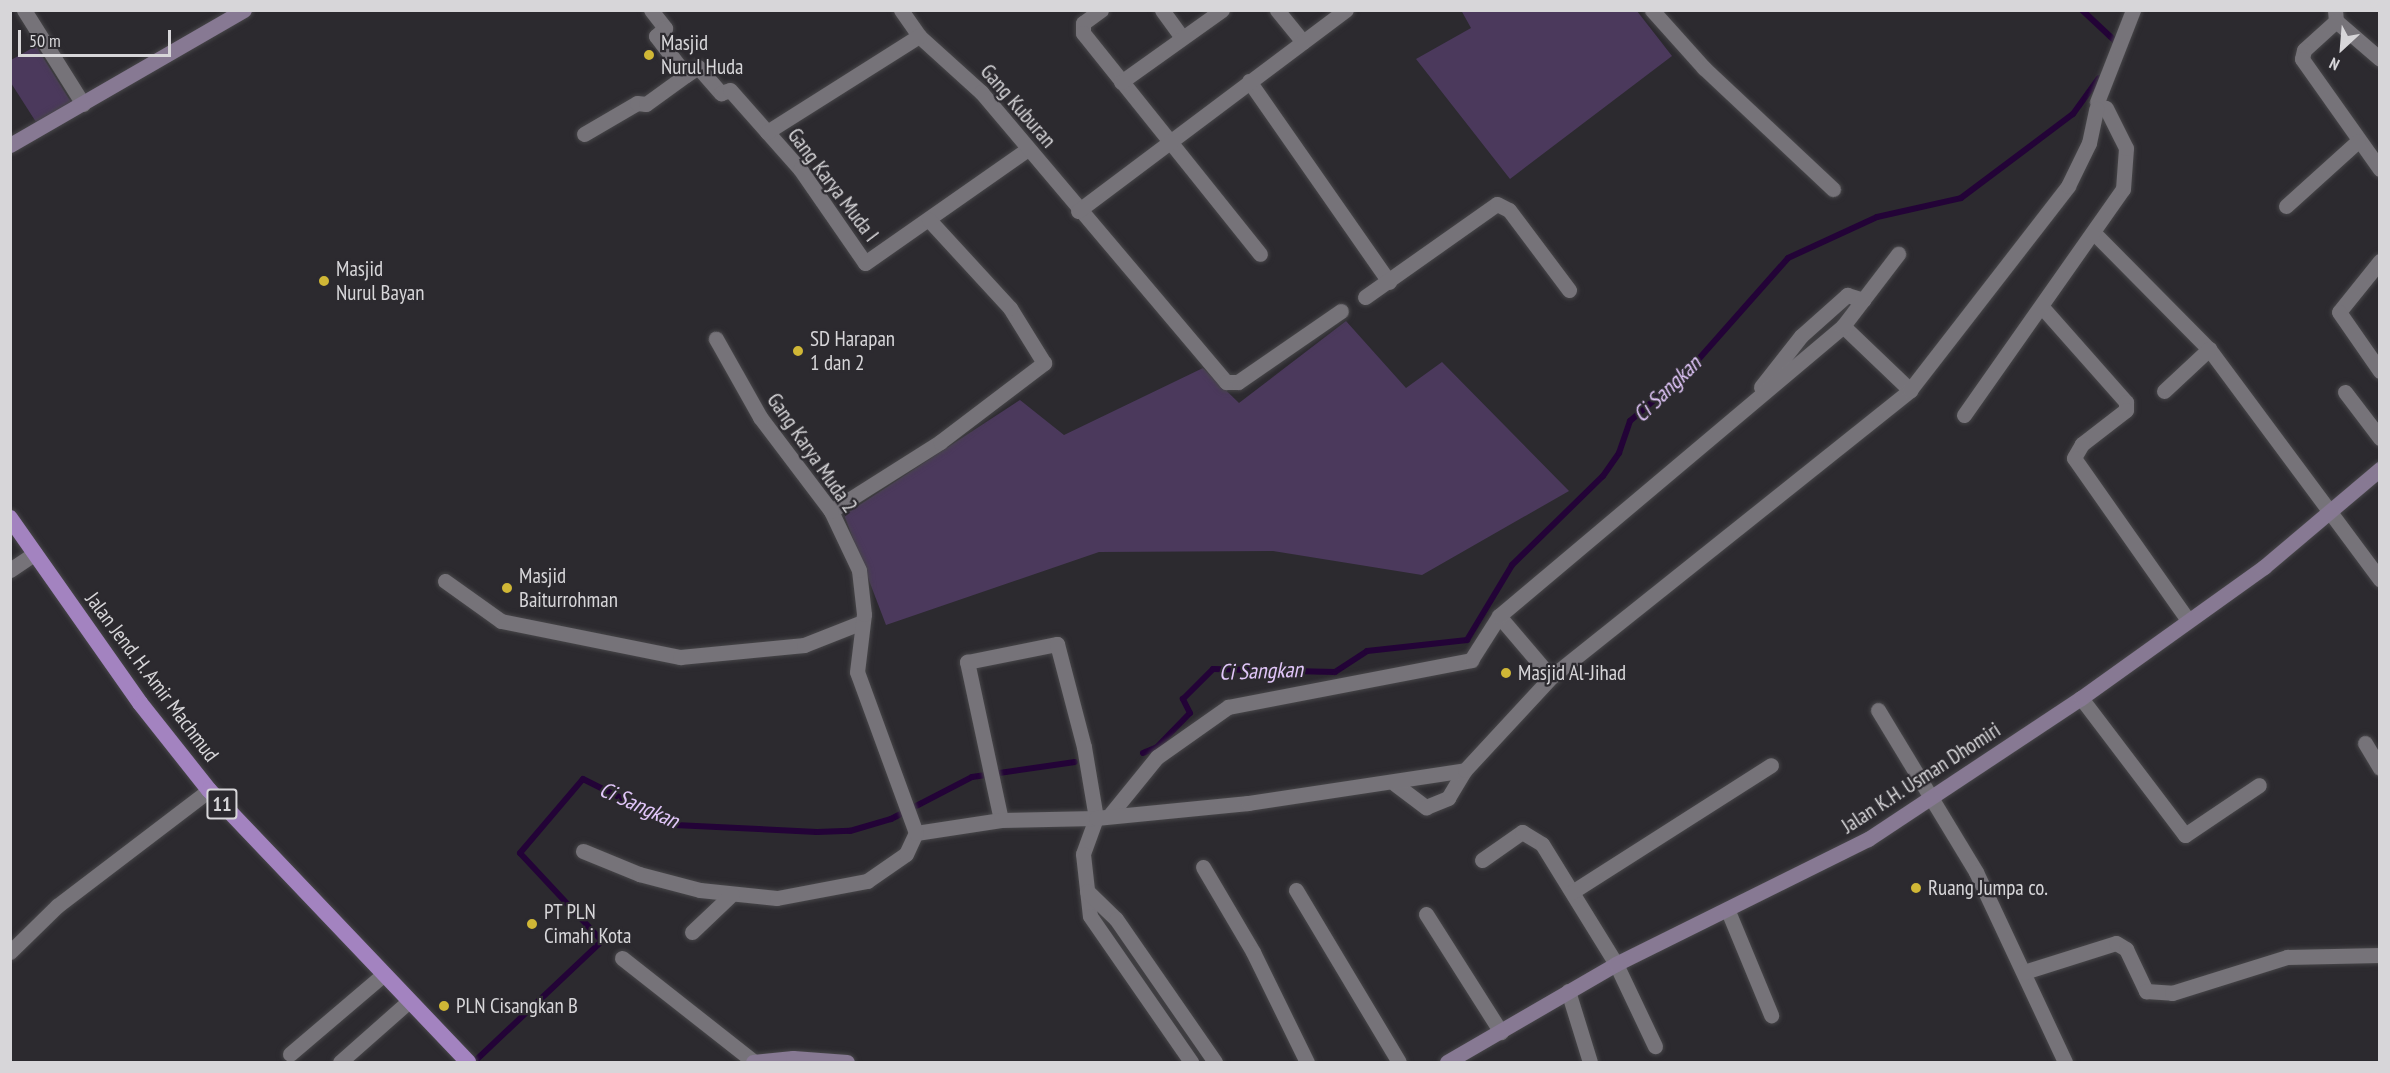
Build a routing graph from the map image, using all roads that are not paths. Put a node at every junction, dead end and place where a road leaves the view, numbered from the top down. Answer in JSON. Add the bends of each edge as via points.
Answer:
{"nodes":[{"id":1,"x":24,"y":10,"type":"edge"},
{"id":2,"x":244,"y":10,"type":"edge"},
{"id":3,"x":651,"y":10,"type":"edge"},
{"id":4,"x":901,"y":10,"type":"edge"},
{"id":5,"x":1101,"y":10,"type":"edge"},
{"id":6,"x":1162,"y":10,"type":"edge"},
{"id":7,"x":1222,"y":10,"type":"edge"},
{"id":8,"x":1277,"y":10,"type":"edge"},
{"id":9,"x":1346,"y":10,"type":"edge"},
{"id":10,"x":1652,"y":10,"type":"edge"},
{"id":11,"x":2133,"y":10,"type":"edge"},
{"id":12,"x":2335,"y":16,"type":"edge"},
{"id":13,"x":919,"y":36,"type":"junction"},
{"id":14,"x":1182,"y":38,"type":"junction"},
{"id":15,"x":1303,"y":42,"type":"junction"},
{"id":16,"x":2379,"y":59,"type":"edge"},
{"id":17,"x":686,"y":75,"type":"junction"},
{"id":18,"x":1249,"y":81,"type":"junction"},
{"id":19,"x":1120,"y":82,"type":"junction"},
{"id":20,"x":83,"y":104,"type":"junction"},
{"id":21,"x":2100,"y":106,"type":"junction"},
{"id":22,"x":767,"y":132,"type":"junction"},
{"id":23,"x":584,"y":134,"type":"dead end"},
{"id":24,"x":2358,"y":141,"type":"junction"},
{"id":25,"x":1169,"y":143,"type":"junction"},
{"id":26,"x":10,"y":145,"type":"edge"},
{"id":27,"x":1028,"y":149,"type":"junction"},
{"id":28,"x":2379,"y":169,"type":"edge"},
{"id":29,"x":1833,"y":189,"type":"dead end"},
{"id":30,"x":2286,"y":206,"type":"dead end"},
{"id":31,"x":1078,"y":211,"type":"junction"},
{"id":32,"x":929,"y":220,"type":"junction"},
{"id":33,"x":2096,"y":235,"type":"junction"},
{"id":34,"x":1260,"y":254,"type":"dead end"},
{"id":35,"x":1898,"y":254,"type":"dead end"},
{"id":36,"x":2379,"y":261,"type":"edge"},
{"id":37,"x":1389,"y":282,"type":"junction"},
{"id":38,"x":1569,"y":290,"type":"dead end"},
{"id":39,"x":1365,"y":297,"type":"dead end"},
{"id":40,"x":1863,"y":300,"type":"junction"},
{"id":41,"x":2042,"y":307,"type":"junction"},
{"id":42,"x":1341,"y":311,"type":"dead end"},
{"id":43,"x":1843,"y":326,"type":"junction"},
{"id":44,"x":716,"y":339,"type":"dead end"},
{"id":45,"x":2209,"y":349,"type":"junction"},
{"id":46,"x":2379,"y":371,"type":"edge"},
{"id":47,"x":1910,"y":390,"type":"junction"},
{"id":48,"x":2164,"y":391,"type":"dead end"},
{"id":49,"x":2345,"y":392,"type":"dead end"},
{"id":50,"x":1744,"y":408,"type":"junction"},
{"id":51,"x":1964,"y":415,"type":"dead end"},
{"id":52,"x":2379,"y":438,"type":"edge"},
{"id":53,"x":2379,"y":469,"type":"edge"},
{"id":54,"x":831,"y":511,"type":"junction"},
{"id":55,"x":2333,"y":512,"type":"junction"},
{"id":56,"x":10,"y":518,"type":"edge"},
{"id":57,"x":35,"y":553,"type":"junction"},
{"id":58,"x":10,"y":570,"type":"edge"},
{"id":59,"x":2379,"y":579,"type":"edge"},
{"id":60,"x":446,"y":581,"type":"dead end"},
{"id":61,"x":1499,"y":616,"type":"junction"},
{"id":62,"x":2188,"y":620,"type":"junction"},
{"id":63,"x":860,"y":623,"type":"junction"},
{"id":64,"x":1551,"y":677,"type":"junction"},
{"id":65,"x":2081,"y":698,"type":"junction"},
{"id":66,"x":1878,"y":711,"type":"dead end"},
{"id":67,"x":2365,"y":743,"type":"dead end"},
{"id":68,"x":1771,"y":765,"type":"dead end"},
{"id":69,"x":2379,"y":768,"type":"edge"},
{"id":70,"x":1465,"y":770,"type":"junction"},
{"id":71,"x":1395,"y":784,"type":"junction"},
{"id":72,"x":2259,"y":785,"type":"dead end"},
{"id":73,"x":209,"y":790,"type":"junction"},
{"id":74,"x":1934,"y":797,"type":"junction"},
{"id":75,"x":1102,"y":817,"type":"junction"},
{"id":76,"x":1001,"y":820,"type":"junction"},
{"id":77,"x":916,"y":833,"type":"junction"},
{"id":78,"x":582,"y":851,"type":"dead end"},
{"id":79,"x":1482,"y":860,"type":"dead end"},
{"id":80,"x":1203,"y":867,"type":"dead end"},
{"id":81,"x":1296,"y":890,"type":"dead end"},
{"id":82,"x":1087,"y":891,"type":"junction"},
{"id":83,"x":1572,"y":892,"type":"junction"},
{"id":84,"x":732,"y":894,"type":"junction"},
{"id":85,"x":1728,"y":911,"type":"junction"},
{"id":86,"x":1426,"y":914,"type":"dead end"},
{"id":87,"x":692,"y":932,"type":"dead end"},
{"id":88,"x":11,"y":949,"type":"edge"},
{"id":89,"x":2379,"y":955,"type":"edge"},
{"id":90,"x":622,"y":958,"type":"dead end"},
{"id":91,"x":1616,"y":964,"type":"junction"},
{"id":92,"x":2024,"y":972,"type":"junction"},
{"id":93,"x":384,"y":974,"type":"junction"},
{"id":94,"x":1568,"y":991,"type":"junction"},
{"id":95,"x":409,"y":1000,"type":"junction"},
{"id":96,"x":1771,"y":1015,"type":"dead end"},
{"id":97,"x":1501,"y":1032,"type":"junction"},
{"id":98,"x":1655,"y":1046,"type":"dead end"},
{"id":99,"x":290,"y":1054,"type":"dead end"},
{"id":100,"x":340,"y":1062,"type":"edge"},
{"id":101,"x":467,"y":1062,"type":"edge"},
{"id":102,"x":753,"y":1062,"type":"edge"},
{"id":103,"x":847,"y":1062,"type":"edge"},
{"id":104,"x":1191,"y":1062,"type":"edge"},
{"id":105,"x":1215,"y":1062,"type":"edge"},
{"id":106,"x":1307,"y":1062,"type":"edge"},
{"id":107,"x":1399,"y":1062,"type":"edge"},
{"id":108,"x":1447,"y":1062,"type":"edge"},
{"id":109,"x":1590,"y":1062,"type":"edge"},
{"id":110,"x":2065,"y":1062,"type":"edge"}],
"edges":[{"from":1,"to":20,"type":"street"},
{"from":2,"to":20,"type":"main road"},
{"from":3,"to":17,"type":"street","via":[[665,28],[656,36]]},
{"from":4,"to":13,"type":"street","name":"Gang Kuburan"},
{"from":5,"to":19,"type":"street","via":[[1083,23],[1083,33]]},
{"from":6,"to":14,"type":"street"},
{"from":7,"to":14,"type":"street"},
{"from":8,"to":15,"type":"street"},
{"from":9,"to":15,"type":"street"},
{"from":10,"to":29,"type":"street"},
{"from":11,"to":21,"type":"street"},
{"from":12,"to":16,"type":"street"},
{"from":12,"to":24,"type":"street","via":[[2304,51],[2302,59]]},
{"from":13,"to":22,"type":"street"},
{"from":13,"to":27,"type":"street","name":"Gang Kuburan","via":[[981,92]]},
{"from":14,"to":19,"type":"street"},
{"from":15,"to":18,"type":"street"},
{"from":17,"to":22,"type":"street","name":"Gang Karya Muda I","via":[[698,67],[721,93],[730,90]]},
{"from":17,"to":23,"type":"street","via":[[646,104],[637,103]]},
{"from":18,"to":25,"type":"street"},
{"from":18,"to":37,"type":"street"},
{"from":19,"to":25,"type":"street"},
{"from":20,"to":26,"type":"main road"},
{"from":21,"to":33,"type":"street","via":[[2126,148],[2126,175]]},
{"from":21,"to":47,"type":"street","via":[[2086,152],[2068,186]]},
{"from":22,"to":32,"type":"street","name":"Gang Karya Muda I","via":[[803,173],[865,263]]},
{"from":24,"to":28,"type":"street"},
{"from":24,"to":30,"type":"street"},
{"from":25,"to":31,"type":"street"},
{"from":25,"to":34,"type":"street"},
{"from":27,"to":31,"type":"street","name":"Gang Kuburan"},
{"from":27,"to":32,"type":"street","name":"Gang Karya Muda I"},
{"from":31,"to":42,"type":"street","name":"Gang Kuburan","via":[[1230,384]]},
{"from":32,"to":54,"type":"street","via":[[1010,308],[1044,363],[940,442]]},
{"from":33,"to":41,"type":"street"},
{"from":33,"to":45,"type":"street"},
{"from":35,"to":40,"type":"street"},
{"from":36,"to":46,"type":"street","via":[[2339,312]]},
{"from":37,"to":38,"type":"street","via":[[1497,204],[1509,210]]},
{"from":37,"to":39,"type":"street"},
{"from":40,"to":43,"type":"street"},
{"from":40,"to":50,"type":"street","via":[[1847,295],[1801,336]]},
{"from":41,"to":51,"type":"street"},
{"from":41,"to":62,"type":"street","via":[[2126,402],[2122,413],[2082,444],[2074,458]]},
{"from":43,"to":47,"type":"street"},
{"from":43,"to":50,"type":"street"},
{"from":44,"to":54,"type":"street","name":"Gang Karya Muda 2","via":[[760,417]]},
{"from":45,"to":48,"type":"street"},
{"from":45,"to":55,"type":"street"},
{"from":47,"to":64,"type":"street"},
{"from":49,"to":52,"type":"street"},
{"from":50,"to":61,"type":"street"},
{"from":53,"to":55,"type":"main road","name":"Jalan K.H. Usman Dhomiri"},
{"from":54,"to":63,"type":"street","name":"Gang Karya Muda 2","via":[[859,570]]},
{"from":55,"to":59,"type":"street"},
{"from":55,"to":62,"type":"main road","name":"Jalan K.H. Usman Dhomiri"},
{"from":56,"to":57,"type":"highway","name":"Jalan Jend. H. Amir Machmud","number":"11"},
{"from":57,"to":58,"type":"street"},
{"from":57,"to":73,"type":"highway","name":"Jalan Jend. H. Amir Machmud","number":"11","via":[[140,704]]},
{"from":60,"to":63,"type":"street","via":[[501,621],[680,657],[804,645]]},
{"from":61,"to":64,"type":"street"},
{"from":61,"to":75,"type":"street","via":[[1471,660],[1228,707],[1157,757]]},
{"from":62,"to":65,"type":"main road","name":"Jalan K.H. Usman Dhomiri"},
{"from":63,"to":77,"type":"street","name":"Gang Karya Muda 2","via":[[857,672]]},
{"from":64,"to":70,"type":"street"},
{"from":65,"to":72,"type":"street","via":[[2185,834]]},
{"from":65,"to":74,"type":"main road","name":"Jalan K.H. Usman Dhomiri"},
{"from":66,"to":74,"type":"street"},
{"from":67,"to":69,"type":"street"},
{"from":68,"to":83,"type":"street"},
{"from":70,"to":71,"type":"street"},
{"from":70,"to":71,"type":"street","via":[[1448,798],[1426,807]]},
{"from":71,"to":75,"type":"street"},
{"from":73,"to":88,"type":"street","via":[[57,906]]},
{"from":73,"to":93,"type":"highway","name":"Jalan Jend. H. Amir Machmud","number":"11"},
{"from":74,"to":85,"type":"main road","name":"Jalan K.H. Usman Dhomiri","via":[[1868,839]]},
{"from":74,"to":92,"type":"street"},
{"from":75,"to":76,"type":"street"},
{"from":75,"to":76,"type":"street","via":[[1057,644],[967,662]]},
{"from":75,"to":82,"type":"street","via":[[1083,854]]},
{"from":76,"to":77,"type":"street"},
{"from":77,"to":84,"type":"street","via":[[906,854],[867,881],[777,898]]},
{"from":78,"to":84,"type":"street","via":[[639,874]]},
{"from":79,"to":83,"type":"street","via":[[1528,832],[1542,844]]},
{"from":80,"to":106,"type":"street","via":[[1253,952]]},
{"from":81,"to":107,"type":"street"},
{"from":82,"to":104,"type":"street","via":[[1090,916],[1098,930]]},
{"from":82,"to":105,"type":"street","via":[[1116,919]]},
{"from":83,"to":91,"type":"street"},
{"from":84,"to":87,"type":"street"},
{"from":85,"to":91,"type":"main road","name":"Jalan K.H. Usman Dhomiri"},
{"from":85,"to":96,"type":"street"},
{"from":86,"to":97,"type":"street"},
{"from":89,"to":92,"type":"street","via":[[2287,957],[2172,993],[2146,991],[2126,949],[2116,943]]},
{"from":90,"to":102,"type":"street"},
{"from":91,"to":94,"type":"main road","name":"Jalan K.H. Usman Dhomiri"},
{"from":91,"to":98,"type":"street"},
{"from":92,"to":110,"type":"street"},
{"from":93,"to":95,"type":"highway","name":"Jalan Jend. H. Amir Machmud","number":"11"},
{"from":93,"to":99,"type":"street"},
{"from":94,"to":97,"type":"main road","name":"Jalan K.H. Usman Dhomiri"},
{"from":94,"to":109,"type":"street"},
{"from":95,"to":100,"type":"street"},
{"from":95,"to":101,"type":"highway","name":"Jalan Jend. H. Amir Machmud","number":"11"},
{"from":97,"to":108,"type":"main road","name":"Jalan K.H. Usman Dhomiri"},
{"from":102,"to":103,"type":"main road"}]}
